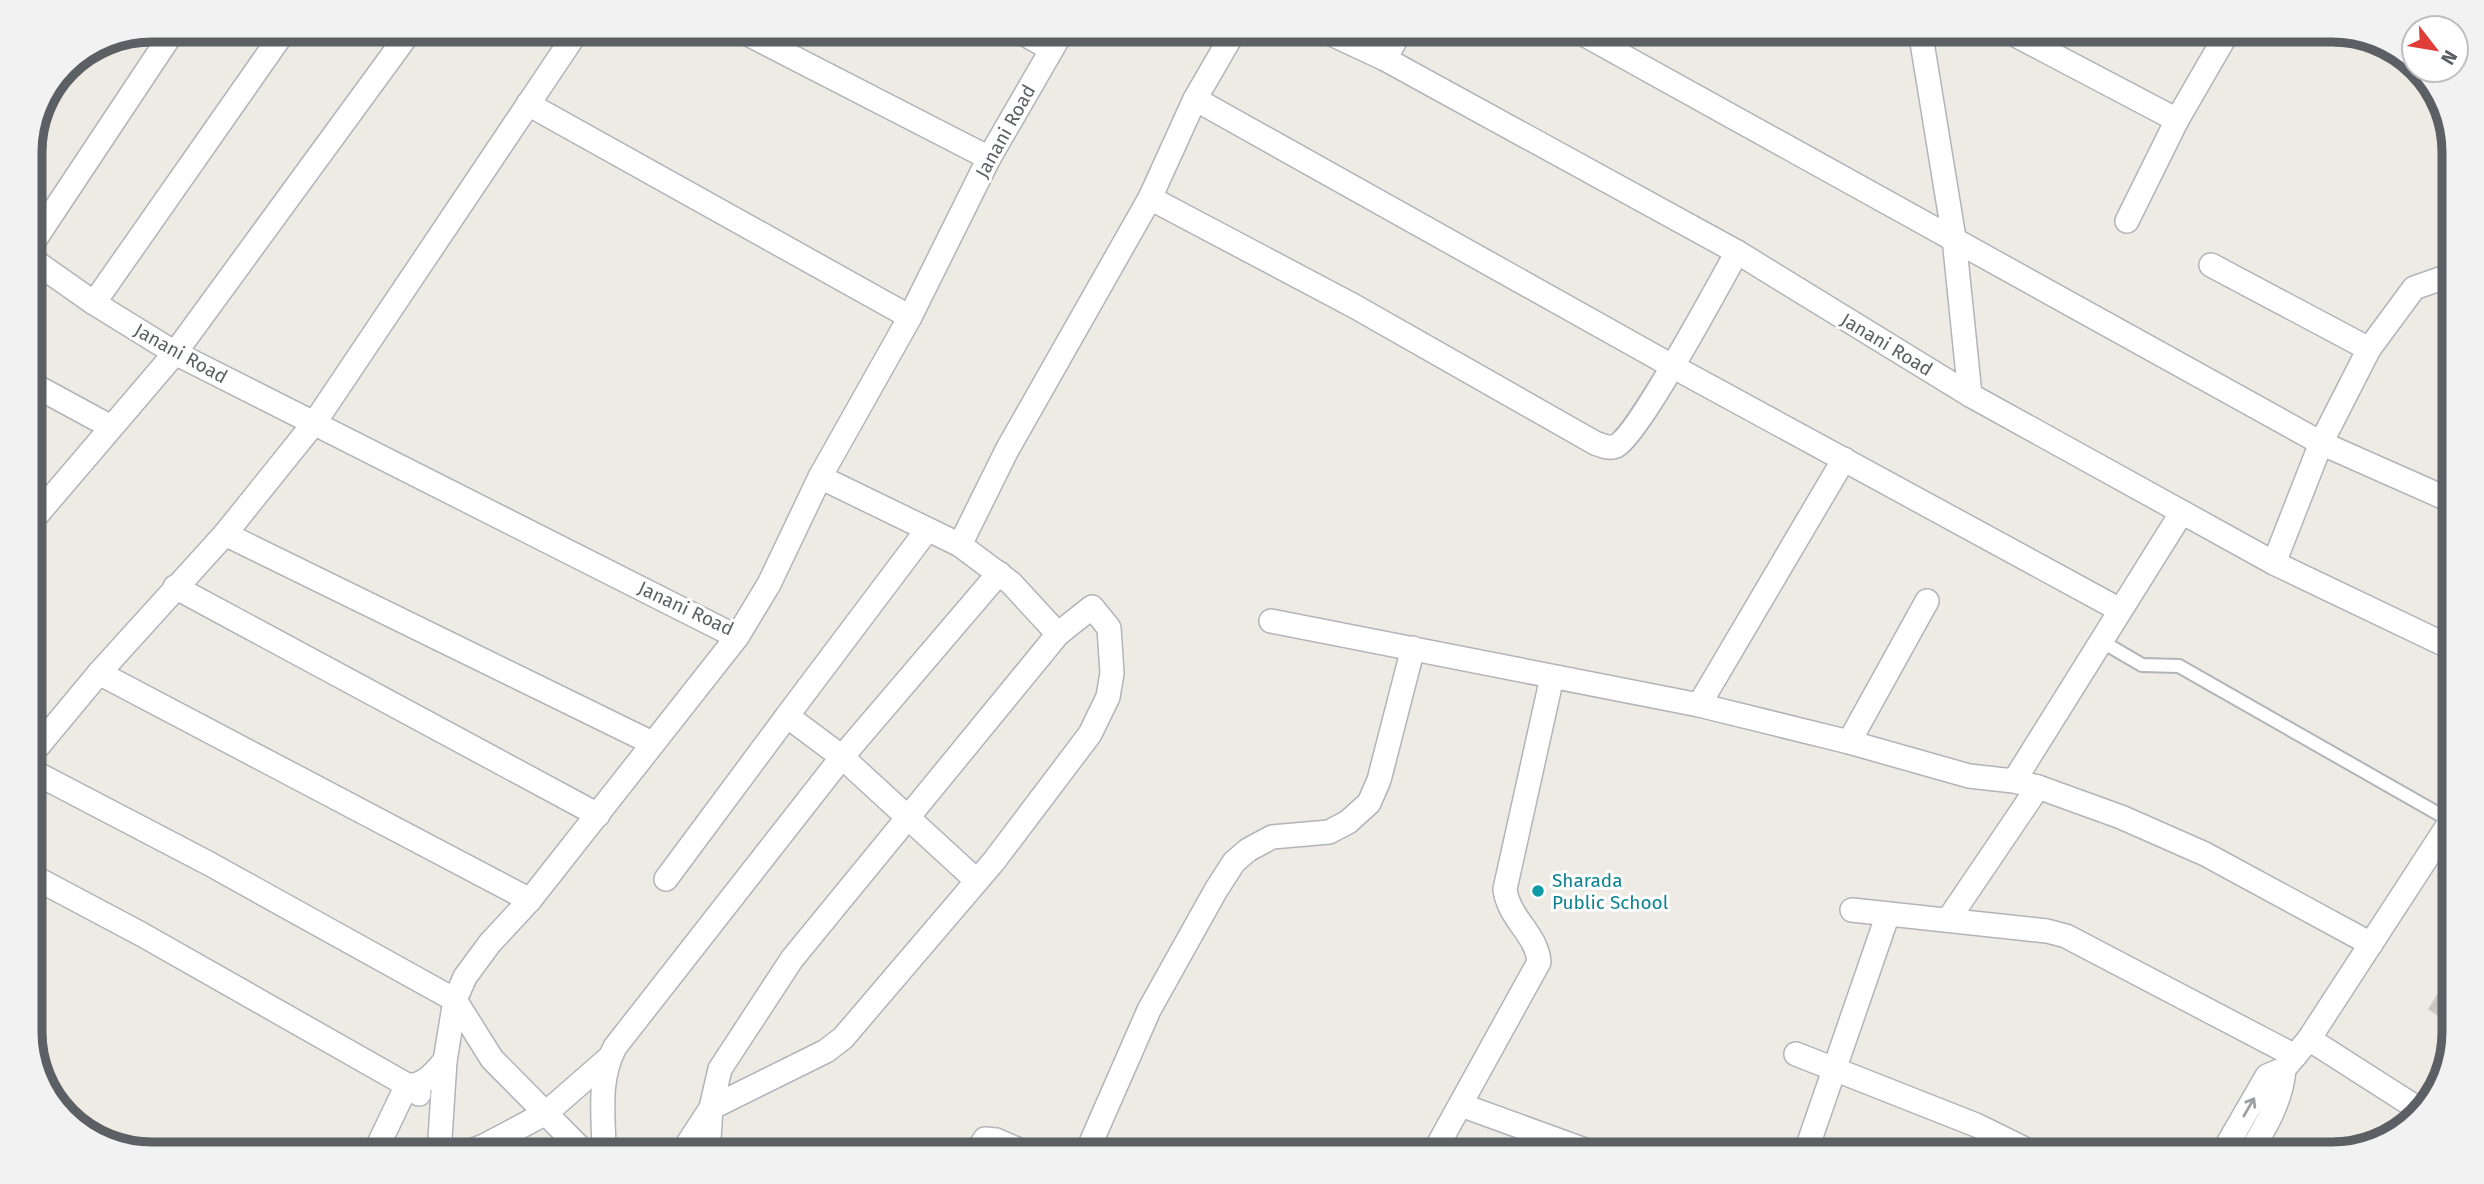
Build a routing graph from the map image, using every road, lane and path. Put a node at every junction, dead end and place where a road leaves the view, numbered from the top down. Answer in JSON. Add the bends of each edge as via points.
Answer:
{"nodes":[{"id":1,"x":166,"y":42,"type":"edge"},
{"id":2,"x":277,"y":42,"type":"edge"},
{"id":3,"x":401,"y":42,"type":"edge"},
{"id":4,"x":570,"y":42,"type":"edge"},
{"id":5,"x":763,"y":42,"type":"edge"},
{"id":6,"x":1055,"y":42,"type":"edge"},
{"id":7,"x":1229,"y":42,"type":"edge"},
{"id":8,"x":1349,"y":42,"type":"edge"},
{"id":9,"x":1394,"y":42,"type":"edge"},
{"id":10,"x":1598,"y":42,"type":"edge"},
{"id":11,"x":1922,"y":42,"type":"edge"},
{"id":12,"x":2029,"y":42,"type":"edge"},
{"id":13,"x":2223,"y":42,"type":"edge"},
{"id":14,"x":1385,"y":59,"type":"junction"},
{"id":15,"x":1195,"y":99,"type":"junction"},
{"id":16,"x":528,"y":104,"type":"junction"},
{"id":17,"x":2177,"y":120,"type":"junction"},
{"id":18,"x":989,"y":158,"type":"junction"},
{"id":19,"x":1150,"y":198,"type":"junction"},
{"id":20,"x":2127,"y":220,"type":"dead end"},
{"id":21,"x":42,"y":229,"type":"edge"},
{"id":22,"x":1954,"y":238,"type":"junction"},
{"id":23,"x":1737,"y":252,"type":"junction"},
{"id":24,"x":2211,"y":265,"type":"dead end"},
{"id":25,"x":42,"y":266,"type":"edge"},
{"id":26,"x":2442,"y":278,"type":"edge"},
{"id":27,"x":94,"y":303,"type":"junction"},
{"id":28,"x":910,"y":317,"type":"junction"},
{"id":29,"x":2369,"y":349,"type":"junction"},
{"id":30,"x":175,"y":353,"type":"junction"},
{"id":31,"x":1672,"y":366,"type":"junction"},
{"id":32,"x":42,"y":390,"type":"edge"},
{"id":33,"x":1970,"y":395,"type":"junction"},
{"id":34,"x":315,"y":422,"type":"junction"},
{"id":35,"x":111,"y":427,"type":"junction"},
{"id":36,"x":2321,"y":443,"type":"junction"},
{"id":37,"x":1844,"y":459,"type":"junction"},
{"id":38,"x":820,"y":477,"type":"junction"},
{"id":39,"x":2442,"y":497,"type":"edge"},
{"id":40,"x":42,"y":507,"type":"edge"},
{"id":41,"x":2182,"y":512,"type":"junction"},
{"id":42,"x":927,"y":530,"type":"junction"},
{"id":43,"x":225,"y":534,"type":"junction"},
{"id":44,"x":960,"y":545,"type":"junction"},
{"id":45,"x":2274,"y":563,"type":"junction"},
{"id":46,"x":999,"y":573,"type":"junction"},
{"id":47,"x":175,"y":587,"type":"junction"},
{"id":48,"x":1927,"y":601,"type":"dead end"},
{"id":49,"x":2120,"y":610,"type":"junction"},
{"id":50,"x":1271,"y":621,"type":"dead end"},
{"id":51,"x":1058,"y":634,"type":"junction"},
{"id":52,"x":737,"y":637,"type":"junction"},
{"id":53,"x":2101,"y":641,"type":"junction"},
{"id":54,"x":2442,"y":643,"type":"edge"},
{"id":55,"x":1413,"y":648,"type":"junction"},
{"id":56,"x":99,"y":673,"type":"junction"},
{"id":57,"x":1552,"y":677,"type":"junction"},
{"id":58,"x":1699,"y":705,"type":"junction"},
{"id":59,"x":787,"y":716,"type":"junction"},
{"id":60,"x":42,"y":742,"type":"edge"},
{"id":61,"x":1849,"y":742,"type":"junction"},
{"id":62,"x":652,"y":743,"type":"junction"},
{"id":63,"x":842,"y":757,"type":"junction"},
{"id":64,"x":42,"y":776,"type":"edge"},
{"id":65,"x":2014,"y":781,"type":"junction"},
{"id":66,"x":2038,"y":787,"type":"junction"},
{"id":67,"x":2442,"y":813,"type":"edge"},
{"id":68,"x":598,"y":815,"type":"junction"},
{"id":69,"x":907,"y":817,"type":"junction"},
{"id":70,"x":2442,"y":836,"type":"edge"},
{"id":71,"x":666,"y":879,"type":"dead end"},
{"id":72,"x":42,"y":881,"type":"edge"},
{"id":73,"x":977,"y":881,"type":"junction"},
{"id":74,"x":530,"y":900,"type":"junction"},
{"id":75,"x":1852,"y":910,"type":"dead end"},
{"id":76,"x":1888,"y":914,"type":"junction"},
{"id":77,"x":1948,"y":920,"type":"junction"},
{"id":78,"x":2371,"y":944,"type":"junction"},
{"id":79,"x":455,"y":1000,"type":"junction"},
{"id":80,"x":1796,"y":1054,"type":"dead end"},
{"id":81,"x":2296,"y":1055,"type":"junction"},
{"id":82,"x":609,"y":1058,"type":"junction"},
{"id":83,"x":445,"y":1061,"type":"junction"},
{"id":84,"x":1834,"y":1069,"type":"junction"},
{"id":85,"x":407,"y":1085,"type":"junction"},
{"id":86,"x":1461,"y":1105,"type":"junction"},
{"id":87,"x":2415,"y":1105,"type":"edge"},
{"id":88,"x":711,"y":1108,"type":"junction"},
{"id":89,"x":442,"y":1112,"type":"junction"},
{"id":90,"x":546,"y":1113,"type":"junction"},
{"id":91,"x":380,"y":1142,"type":"edge"},
{"id":92,"x":440,"y":1142,"type":"edge"},
{"id":93,"x":492,"y":1142,"type":"edge"},
{"id":94,"x":574,"y":1142,"type":"edge"},
{"id":95,"x":604,"y":1142,"type":"edge"},
{"id":96,"x":689,"y":1142,"type":"edge"},
{"id":97,"x":709,"y":1142,"type":"edge"},
{"id":98,"x":983,"y":1142,"type":"edge"},
{"id":99,"x":1001,"y":1142,"type":"edge"},
{"id":100,"x":1091,"y":1142,"type":"edge"},
{"id":101,"x":1440,"y":1142,"type":"edge"},
{"id":102,"x":1563,"y":1142,"type":"edge"},
{"id":103,"x":1809,"y":1142,"type":"edge"},
{"id":104,"x":2011,"y":1142,"type":"edge"},
{"id":105,"x":2229,"y":1142,"type":"edge"},
{"id":106,"x":2256,"y":1142,"type":"edge"}],
"edges":[{"from":1,"to":21,"type":"street"},
{"from":2,"to":27,"type":"street"},
{"from":3,"to":30,"type":"street"},
{"from":4,"to":16,"type":"street"},
{"from":5,"to":18,"type":"street"},
{"from":6,"to":18,"type":"street","name":"Janani Road"},
{"from":7,"to":15,"type":"street"},
{"from":8,"to":14,"type":"street","name":"Janani Road"},
{"from":9,"to":14,"type":"street"},
{"from":10,"to":22,"type":"street"},
{"from":11,"to":22,"type":"street"},
{"from":12,"to":17,"type":"street"},
{"from":13,"to":17,"type":"street"},
{"from":14,"to":23,"type":"street","name":"Janani Road"},
{"from":15,"to":19,"type":"street"},
{"from":15,"to":31,"type":"street"},
{"from":16,"to":28,"type":"street"},
{"from":16,"to":34,"type":"street"},
{"from":17,"to":20,"type":"street"},
{"from":18,"to":28,"type":"street","name":"Janani Road"},
{"from":19,"to":31,"type":"street","via":[[1606,447],[1618,445],[1630,434]]},
{"from":19,"to":44,"type":"street","via":[[1007,450]]},
{"from":22,"to":33,"type":"street"},
{"from":22,"to":36,"type":"street"},
{"from":23,"to":31,"type":"street"},
{"from":23,"to":33,"type":"street","name":"Janani Road"},
{"from":24,"to":29,"type":"street"},
{"from":25,"to":27,"type":"street","name":"Janani Road"},
{"from":26,"to":29,"type":"street","via":[[2414,288]]},
{"from":27,"to":30,"type":"street","name":"Janani Road"},
{"from":28,"to":38,"type":"street","name":"Janani Road"},
{"from":29,"to":36,"type":"street"},
{"from":30,"to":34,"type":"street","name":"Janani Road"},
{"from":30,"to":35,"type":"street"},
{"from":31,"to":37,"type":"street"},
{"from":32,"to":35,"type":"street"},
{"from":33,"to":41,"type":"street","name":"Janani Road"},
{"from":34,"to":43,"type":"street"},
{"from":34,"to":52,"type":"street","name":"Janani Road"},
{"from":35,"to":40,"type":"street"},
{"from":36,"to":39,"type":"street"},
{"from":36,"to":45,"type":"street"},
{"from":37,"to":49,"type":"street"},
{"from":37,"to":58,"type":"street"},
{"from":38,"to":42,"type":"street"},
{"from":38,"to":52,"type":"street","name":"Janani Road","via":[[769,584]]},
{"from":41,"to":45,"type":"street","name":"Janani Road"},
{"from":41,"to":49,"type":"street"},
{"from":42,"to":44,"type":"street"},
{"from":42,"to":59,"type":"street"},
{"from":43,"to":47,"type":"street"},
{"from":43,"to":62,"type":"street"},
{"from":44,"to":46,"type":"street"},
{"from":45,"to":54,"type":"street","name":"Janani Road"},
{"from":46,"to":51,"type":"street"},
{"from":46,"to":63,"type":"street"},
{"from":47,"to":56,"type":"street"},
{"from":47,"to":68,"type":"street"},
{"from":48,"to":61,"type":"street"},
{"from":49,"to":53,"type":"street"},
{"from":50,"to":55,"type":"street"},
{"from":51,"to":69,"type":"street"},
{"from":51,"to":73,"type":"street","via":[[1092,607],[1109,628],[1112,673],[1108,697],[1090,734]]},
{"from":52,"to":62,"type":"street"},
{"from":53,"to":65,"type":"street"},
{"from":53,"to":67,"type":"lane","via":[[2142,665],[2179,666]]},
{"from":55,"to":57,"type":"street"},
{"from":55,"to":100,"type":"street","via":[[1369,803],[1329,832],[1272,837],[1234,862],[1149,1010]]},
{"from":56,"to":60,"type":"street"},
{"from":56,"to":74,"type":"street"},
{"from":57,"to":58,"type":"street"},
{"from":57,"to":86,"type":"street","via":[[1505,889],[1510,911],[1534,944],[1539,962]]},
{"from":58,"to":61,"type":"street"},
{"from":59,"to":63,"type":"street"},
{"from":59,"to":71,"type":"street"},
{"from":61,"to":65,"type":"street","via":[[1969,776]]},
{"from":62,"to":68,"type":"street"},
{"from":63,"to":69,"type":"street"},
{"from":63,"to":82,"type":"street"},
{"from":64,"to":79,"type":"street"},
{"from":65,"to":66,"type":"street"},
{"from":66,"to":77,"type":"street"},
{"from":66,"to":78,"type":"street","via":[[2205,854]]},
{"from":68,"to":74,"type":"street"},
{"from":69,"to":73,"type":"street"},
{"from":69,"to":88,"type":"street","via":[[792,959],[720,1069]]},
{"from":70,"to":78,"type":"street"},
{"from":72,"to":85,"type":"street"},
{"from":73,"to":88,"type":"street","via":[[843,1038],[826,1051]]},
{"from":74,"to":79,"type":"street","via":[[490,943],[465,977]]},
{"from":75,"to":76,"type":"street"},
{"from":76,"to":77,"type":"street"},
{"from":76,"to":84,"type":"street"},
{"from":77,"to":81,"type":"street","via":[[2066,936]]},
{"from":78,"to":81,"type":"street"},
{"from":79,"to":83,"type":"street"},
{"from":79,"to":90,"type":"street","via":[[492,1059]]},
{"from":80,"to":84,"type":"street"},
{"from":81,"to":87,"type":"street"},
{"from":105,"to":81,"type":"street","one_way":true,"via":[[2267,1076]]},
{"from":81,"to":106,"type":"street"},
{"from":82,"to":90,"type":"street"},
{"from":82,"to":95,"type":"street","via":[[603,1079]]},
{"from":83,"to":85,"type":"street","via":[[424,1082]]},
{"from":83,"to":89,"type":"street"},
{"from":84,"to":103,"type":"street"},
{"from":84,"to":104,"type":"street"},
{"from":85,"to":89,"type":"street"},
{"from":85,"to":91,"type":"street"},
{"from":86,"to":101,"type":"street"},
{"from":86,"to":102,"type":"street"},
{"from":88,"to":96,"type":"street"},
{"from":88,"to":97,"type":"street"},
{"from":89,"to":92,"type":"street"},
{"from":90,"to":93,"type":"street"},
{"from":90,"to":94,"type":"street"},
{"from":98,"to":99,"type":"street"}]}
